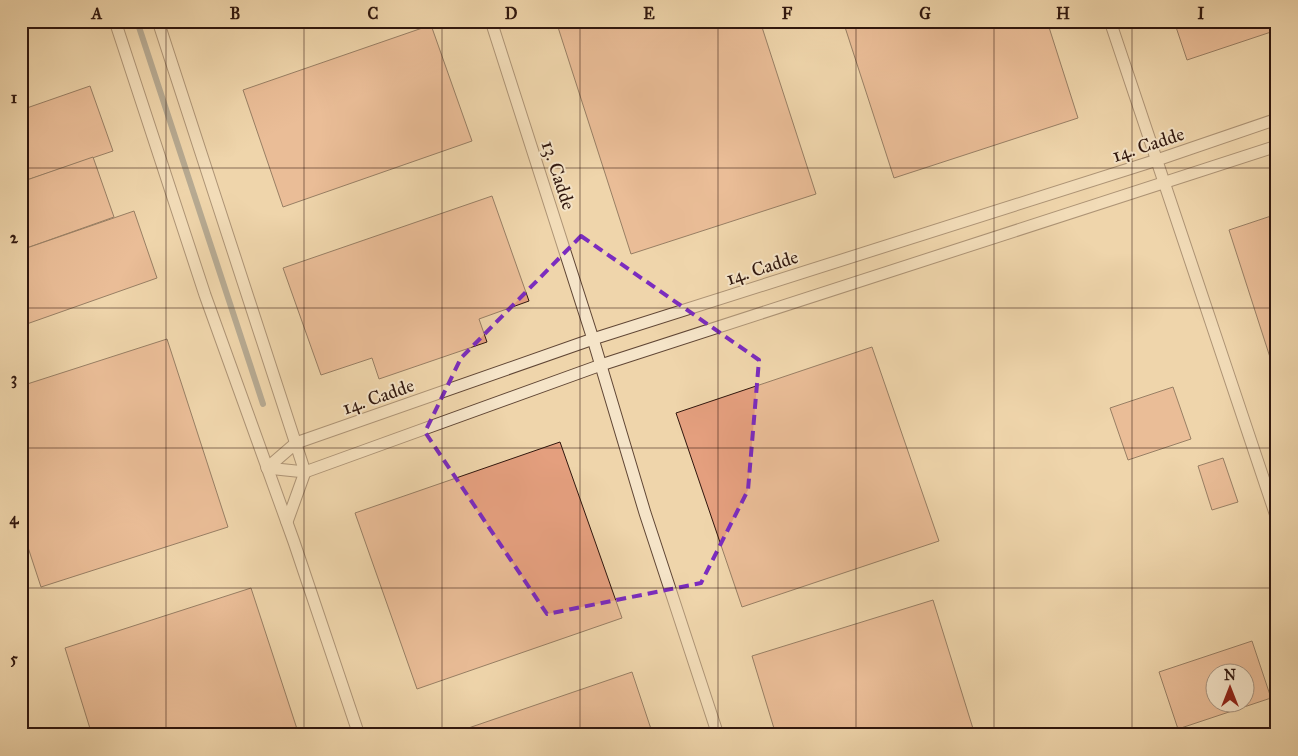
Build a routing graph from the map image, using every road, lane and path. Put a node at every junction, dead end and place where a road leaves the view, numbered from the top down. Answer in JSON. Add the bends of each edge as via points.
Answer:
{"nodes":[{"id":1,"x":115,"y":21,"type":"edge"},
{"id":2,"x":158,"y":21,"type":"edge"},
{"id":3,"x":491,"y":21,"type":"edge"},
{"id":4,"x":1110,"y":21,"type":"edge"},
{"id":5,"x":1277,"y":119,"type":"edge"},
{"id":6,"x":1277,"y":146,"type":"edge"},
{"id":7,"x":1157,"y":160,"type":"junction"},
{"id":8,"x":1164,"y":183,"type":"junction"},
{"id":9,"x":593,"y":338,"type":"junction"},
{"id":10,"x":601,"y":366,"type":"junction"},
{"id":11,"x":296,"y":443,"type":"junction"},
{"id":12,"x":267,"y":468,"type":"junction"},
{"id":13,"x":305,"y":472,"type":"junction"},
{"id":14,"x":1277,"y":519,"type":"edge"},
{"id":15,"x":287,"y":522,"type":"junction"},
{"id":16,"x":359,"y":735,"type":"edge"},
{"id":17,"x":718,"y":735,"type":"edge"}],
"edges":[{"from":1,"to":12,"type":"lane","via":[[205,295]]},
{"from":2,"to":11,"type":"lane"},
{"from":3,"to":9,"type":"lane","name":"13. Cadde"},
{"from":4,"to":7,"type":"lane"},
{"from":5,"to":7,"type":"lane","name":"14. Cadde"},
{"from":6,"to":8,"type":"lane"},
{"from":7,"to":8,"type":"lane"},
{"from":7,"to":9,"type":"lane","name":"14. Cadde"},
{"from":8,"to":10,"type":"lane"},
{"from":8,"to":14,"type":"lane"},
{"from":9,"to":10,"type":"lane","name":"13. Cadde"},
{"from":9,"to":11,"type":"lane","name":"14. Cadde"},
{"from":10,"to":13,"type":"lane"},
{"from":10,"to":17,"type":"lane","name":"13. Cadde","via":[[645,514]]},
{"from":11,"to":12,"type":"lane","name":"14. Cadde"},
{"from":11,"to":13,"type":"lane"},
{"from":12,"to":13,"type":"lane"},
{"from":12,"to":15,"type":"lane"},
{"from":13,"to":15,"type":"lane"},
{"from":15,"to":16,"type":"lane"}]}
